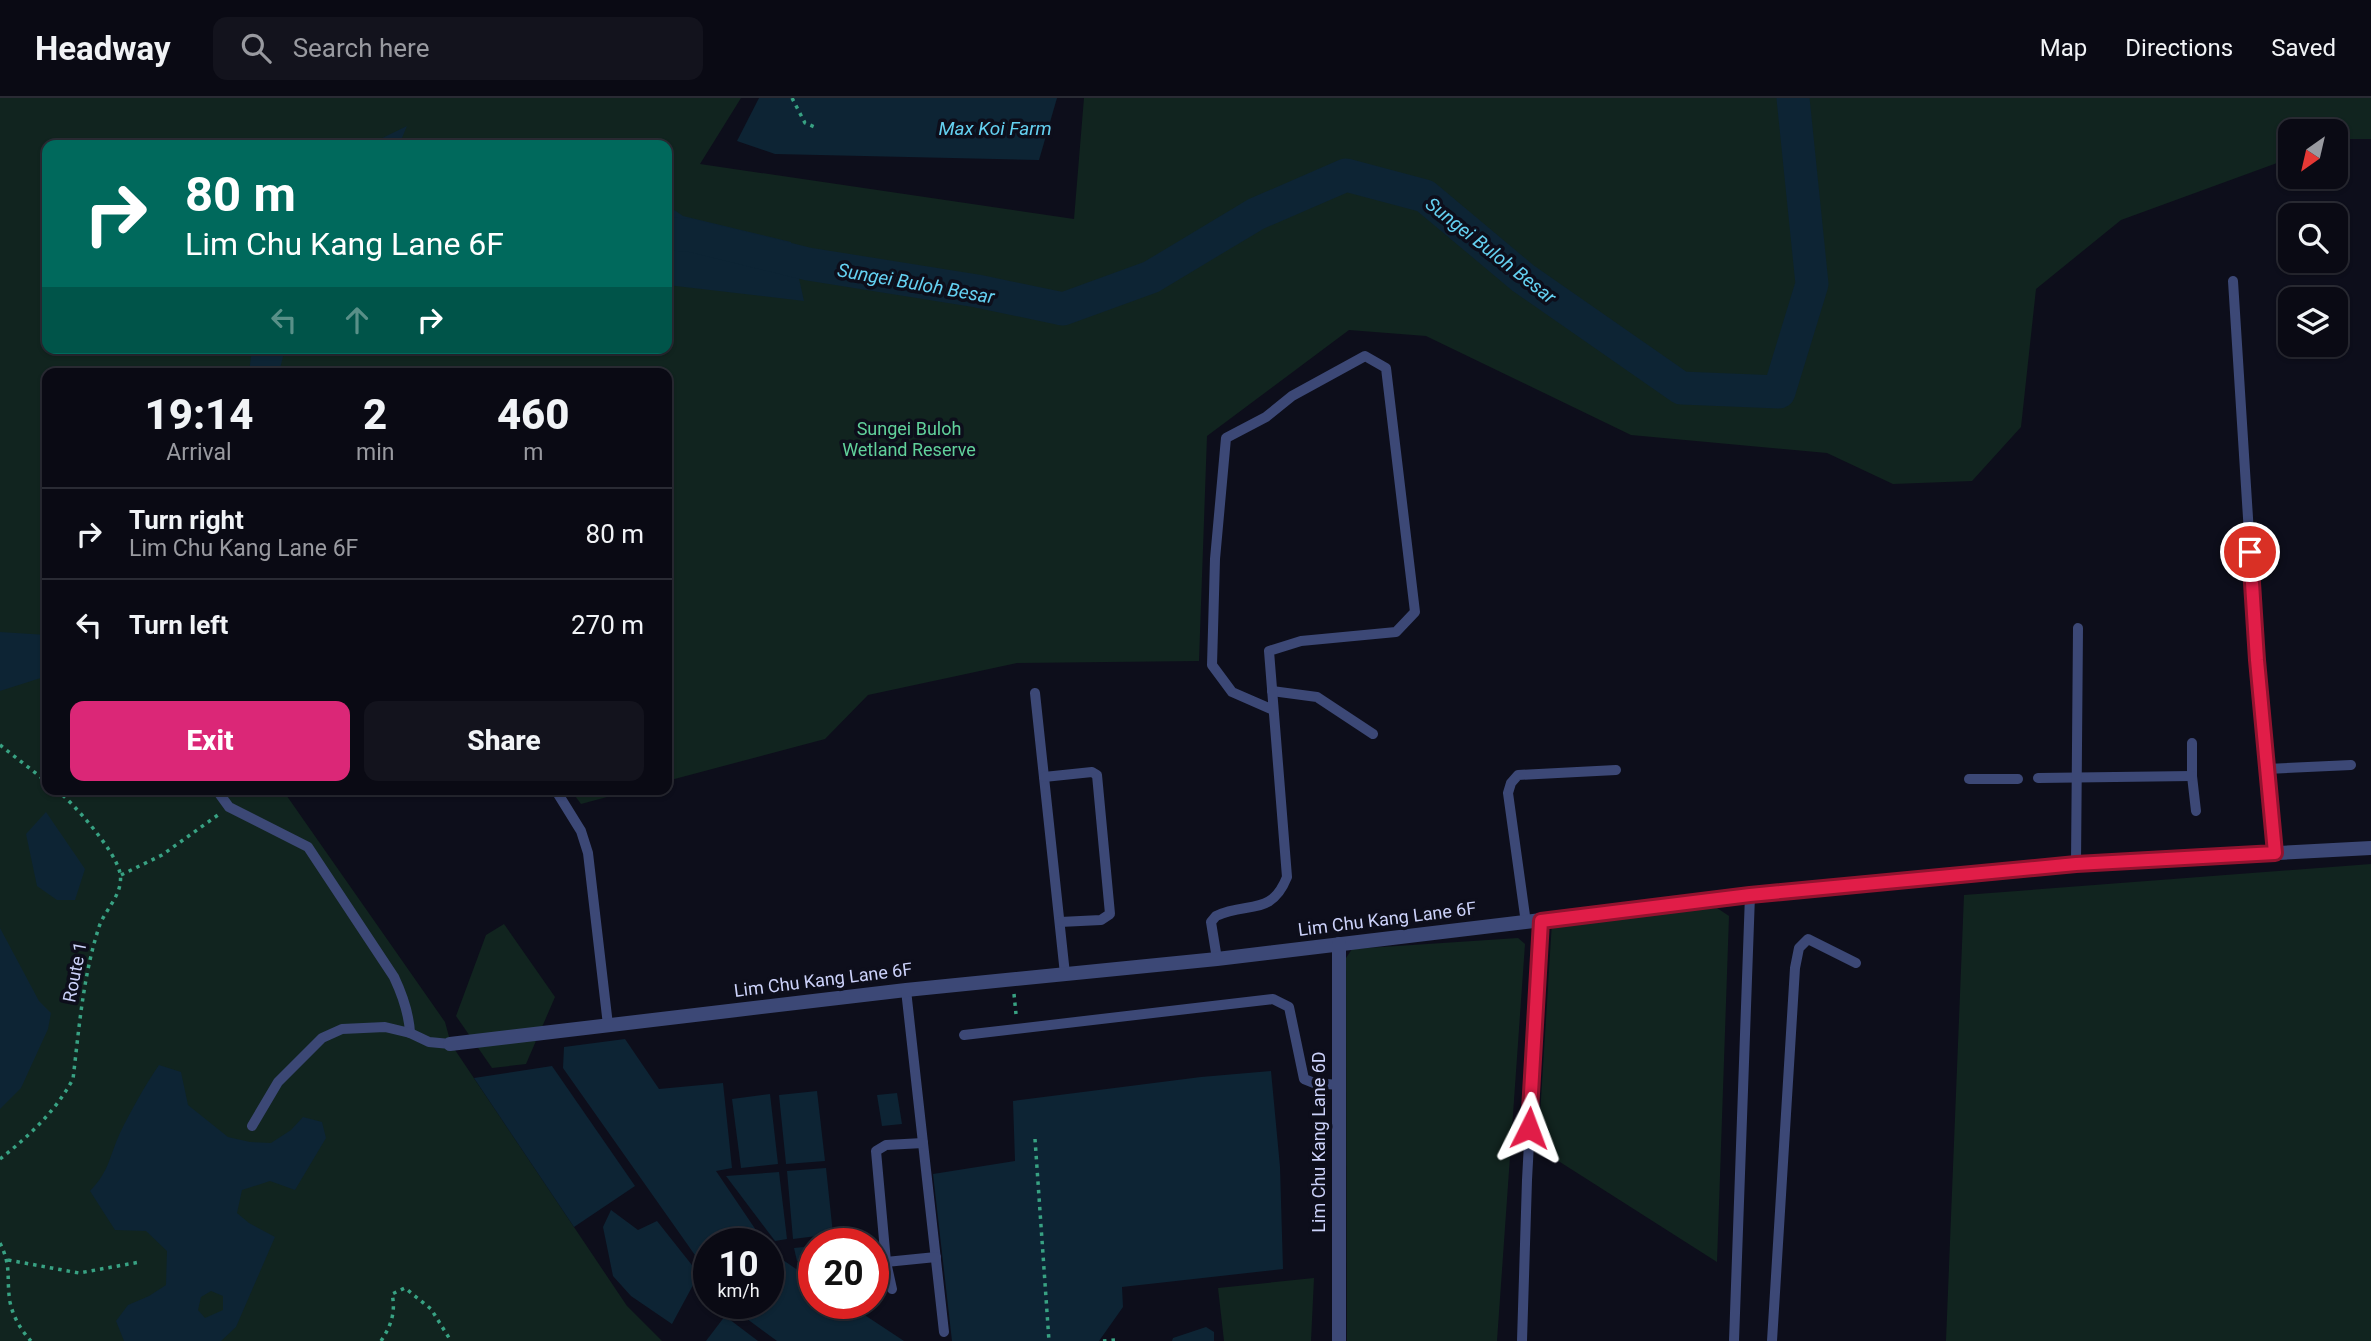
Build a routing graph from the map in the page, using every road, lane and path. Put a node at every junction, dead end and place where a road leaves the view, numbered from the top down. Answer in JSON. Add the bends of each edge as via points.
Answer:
{"nodes":[{"id":1,"x":792,"y":98,"type":"edge"},
{"id":2,"x":817,"y":128,"type":"dead end"},
{"id":3,"x":2234,"y":281,"type":"dead end"},
{"id":4,"x":2078,"y":628,"type":"dead end"},
{"id":5,"x":1272,"y":691,"type":"junction"},
{"id":6,"x":1035,"y":693,"type":"dead end"},
{"id":7,"x":1273,"y":710,"type":"junction"},
{"id":8,"x":1373,"y":734,"type":"dead end"},
{"id":9,"x":2192,"y":743,"type":"dead end"},
{"id":10,"x":0,"y":745,"type":"edge"},
{"id":11,"x":2351,"y":765,"type":"dead end"},
{"id":12,"x":2267,"y":769,"type":"junction"},
{"id":13,"x":1616,"y":770,"type":"dead end"},
{"id":14,"x":2192,"y":776,"type":"junction"},
{"id":15,"x":1044,"y":777,"type":"junction"},
{"id":16,"x":42,"y":778,"type":"edge"},
{"id":17,"x":2038,"y":778,"type":"dead end"},
{"id":18,"x":2077,"y":778,"type":"junction"},
{"id":19,"x":1969,"y":779,"type":"dead end"},
{"id":20,"x":2018,"y":779,"type":"dead end"},
{"id":21,"x":63,"y":795,"type":"edge"},
{"id":22,"x":220,"y":795,"type":"edge"},
{"id":23,"x":559,"y":795,"type":"edge"},
{"id":24,"x":229,"y":807,"type":"junction"},
{"id":25,"x":2196,"y":811,"type":"dead end"},
{"id":26,"x":2371,"y":848,"type":"edge"},
{"id":27,"x":2275,"y":853,"type":"junction"},
{"id":28,"x":2076,"y":864,"type":"junction"},
{"id":29,"x":120,"y":875,"type":"junction"},
{"id":30,"x":1750,"y":895,"type":"junction"},
{"id":31,"x":1060,"y":922,"type":"junction"},
{"id":32,"x":1533,"y":922,"type":"junction"},
{"id":33,"x":1339,"y":944,"type":"junction"},
{"id":34,"x":1217,"y":959,"type":"junction"},
{"id":35,"x":1856,"y":962,"type":"dead end"},
{"id":36,"x":1066,"y":974,"type":"junction"},
{"id":37,"x":1012,"y":978,"type":"junction"},
{"id":38,"x":906,"y":990,"type":"junction"},
{"id":39,"x":1017,"y":1017,"type":"dead end"},
{"id":40,"x":608,"y":1025,"type":"junction"},
{"id":41,"x":410,"y":1033,"type":"junction"},
{"id":42,"x":964,"y":1035,"type":"dead end"},
{"id":43,"x":450,"y":1044,"type":"joint"},
{"id":44,"x":1339,"y":1085,"type":"junction"},
{"id":45,"x":252,"y":1126,"type":"dead end"},
{"id":46,"x":1035,"y":1139,"type":"dead end"},
{"id":47,"x":923,"y":1143,"type":"junction"},
{"id":48,"x":0,"y":1159,"type":"edge"},
{"id":49,"x":883,"y":1228,"type":"edge"},
{"id":50,"x":0,"y":1243,"type":"edge"},
{"id":51,"x":936,"y":1257,"type":"junction"},
{"id":52,"x":8,"y":1260,"type":"junction"},
{"id":53,"x":140,"y":1262,"type":"dead end"},
{"id":54,"x":889,"y":1262,"type":"edge"},
{"id":55,"x":889,"y":1276,"type":"edge"},
{"id":56,"x":892,"y":1289,"type":"dead end"},
{"id":57,"x":944,"y":1332,"type":"dead end"},
{"id":58,"x":1115,"y":1340,"type":"edge"},
{"id":59,"x":30,"y":1341,"type":"edge"},
{"id":60,"x":380,"y":1341,"type":"edge"},
{"id":61,"x":451,"y":1341,"type":"edge"},
{"id":62,"x":1049,"y":1341,"type":"edge"},
{"id":63,"x":1103,"y":1341,"type":"edge"},
{"id":64,"x":1339,"y":1341,"type":"edge"},
{"id":65,"x":1522,"y":1341,"type":"edge"},
{"id":66,"x":1734,"y":1341,"type":"edge"},
{"id":67,"x":1772,"y":1341,"type":"edge"}],
"edges":[{"from":1,"to":2,"type":"path","via":[[805,122]]},
{"from":3,"to":12,"type":"lane"},
{"from":4,"to":18,"type":"lane"},
{"from":5,"to":7,"type":"lane"},
{"from":5,"to":7,"type":"lane","via":[[1269,650],[1301,641],[1396,632],[1415,612],[1386,368],[1365,356],[1226,438],[1212,664],[1232,692]]},
{"from":5,"to":8,"type":"lane","via":[[1317,697]]},
{"from":6,"to":15,"type":"lane"},
{"from":7,"to":34,"type":"lane","via":[[1287,877],[1276,898],[1266,904],[1216,916],[1211,922]]},
{"from":9,"to":14,"type":"lane"},
{"from":10,"to":16,"type":"path"},
{"from":11,"to":12,"type":"lane"},
{"from":12,"to":27,"type":"lane"},
{"from":13,"to":32,"type":"lane","via":[[1518,775],[1511,783],[1508,793]]},
{"from":14,"to":18,"type":"lane"},
{"from":14,"to":25,"type":"lane"},
{"from":15,"to":31,"type":"lane"},
{"from":15,"to":31,"type":"lane","via":[[1097,775],[1110,914],[1101,920]]},
{"from":17,"to":18,"type":"lane"},
{"from":18,"to":28,"type":"lane"},
{"from":19,"to":20,"type":"lane"},
{"from":21,"to":29,"type":"path","via":[[75,805]]},
{"from":22,"to":24,"type":"lane"},
{"from":23,"to":40,"type":"lane","via":[[581,831],[588,853]]},
{"from":24,"to":29,"type":"path","via":[[162,855]]},
{"from":24,"to":41,"type":"lane","via":[[308,847],[394,977]]},
{"from":26,"to":27,"type":"street","name":"Lim Chu Kang Lane 6F"},
{"from":27,"to":28,"type":"street","name":"Lim Chu Kang Lane 6F"},
{"from":28,"to":30,"type":"street","name":"Lim Chu Kang Lane 6F"},
{"from":29,"to":48,"type":"path","name":"Route 1","via":[[116,900],[100,924],[89,967],[73,1079],[33,1132]]},
{"from":30,"to":32,"type":"street","name":"Lim Chu Kang Lane 6F"},
{"from":30,"to":66,"type":"lane"},
{"from":31,"to":36,"type":"lane"},
{"from":32,"to":33,"type":"street","name":"Lim Chu Kang Lane 6F"},
{"from":32,"to":65,"type":"lane"},
{"from":33,"to":34,"type":"street","name":"Lim Chu Kang Lane 6F"},
{"from":33,"to":44,"type":"street","name":"Lim Chu Kang Lane 6D"},
{"from":34,"to":36,"type":"street","name":"Lim Chu Kang Lane 6F"},
{"from":35,"to":67,"type":"lane","via":[[1808,939],[1799,948]]},
{"from":36,"to":37,"type":"street","name":"Lim Chu Kang Lane 6F"},
{"from":37,"to":38,"type":"street","name":"Lim Chu Kang Lane 6F"},
{"from":37,"to":39,"type":"path"},
{"from":38,"to":40,"type":"street","name":"Lim Chu Kang Lane 6F"},
{"from":38,"to":47,"type":"lane"},
{"from":40,"to":43,"type":"street","name":"Lim Chu Kang Lane 6F"},
{"from":41,"to":43,"type":"lane","name":"Lim Chu Kang Lane 6F","via":[[429,1042]]},
{"from":41,"to":45,"type":"lane","name":"Lim Chu Kang Lane 6F","via":[[385,1027],[342,1029],[322,1038],[278,1082]]},
{"from":42,"to":44,"type":"lane","via":[[1273,999],[1289,1007],[1304,1079]]},
{"from":44,"to":64,"type":"street","name":"Lim Chu Kang Lane 6D"},
{"from":46,"to":62,"type":"path"},
{"from":47,"to":49,"type":"lane","via":[[886,1145],[876,1151]]},
{"from":47,"to":51,"type":"lane"},
{"from":50,"to":52,"type":"path"},
{"from":51,"to":54,"type":"lane"},
{"from":51,"to":57,"type":"lane"},
{"from":52,"to":53,"type":"path","via":[[79,1273]]},
{"from":52,"to":59,"type":"path","via":[[11,1304]]},
{"from":55,"to":56,"type":"lane"},
{"from":58,"to":63,"type":"path"},
{"from":60,"to":61,"type":"path","via":[[395,1308],[392,1294],[405,1288],[431,1309]]}]}
